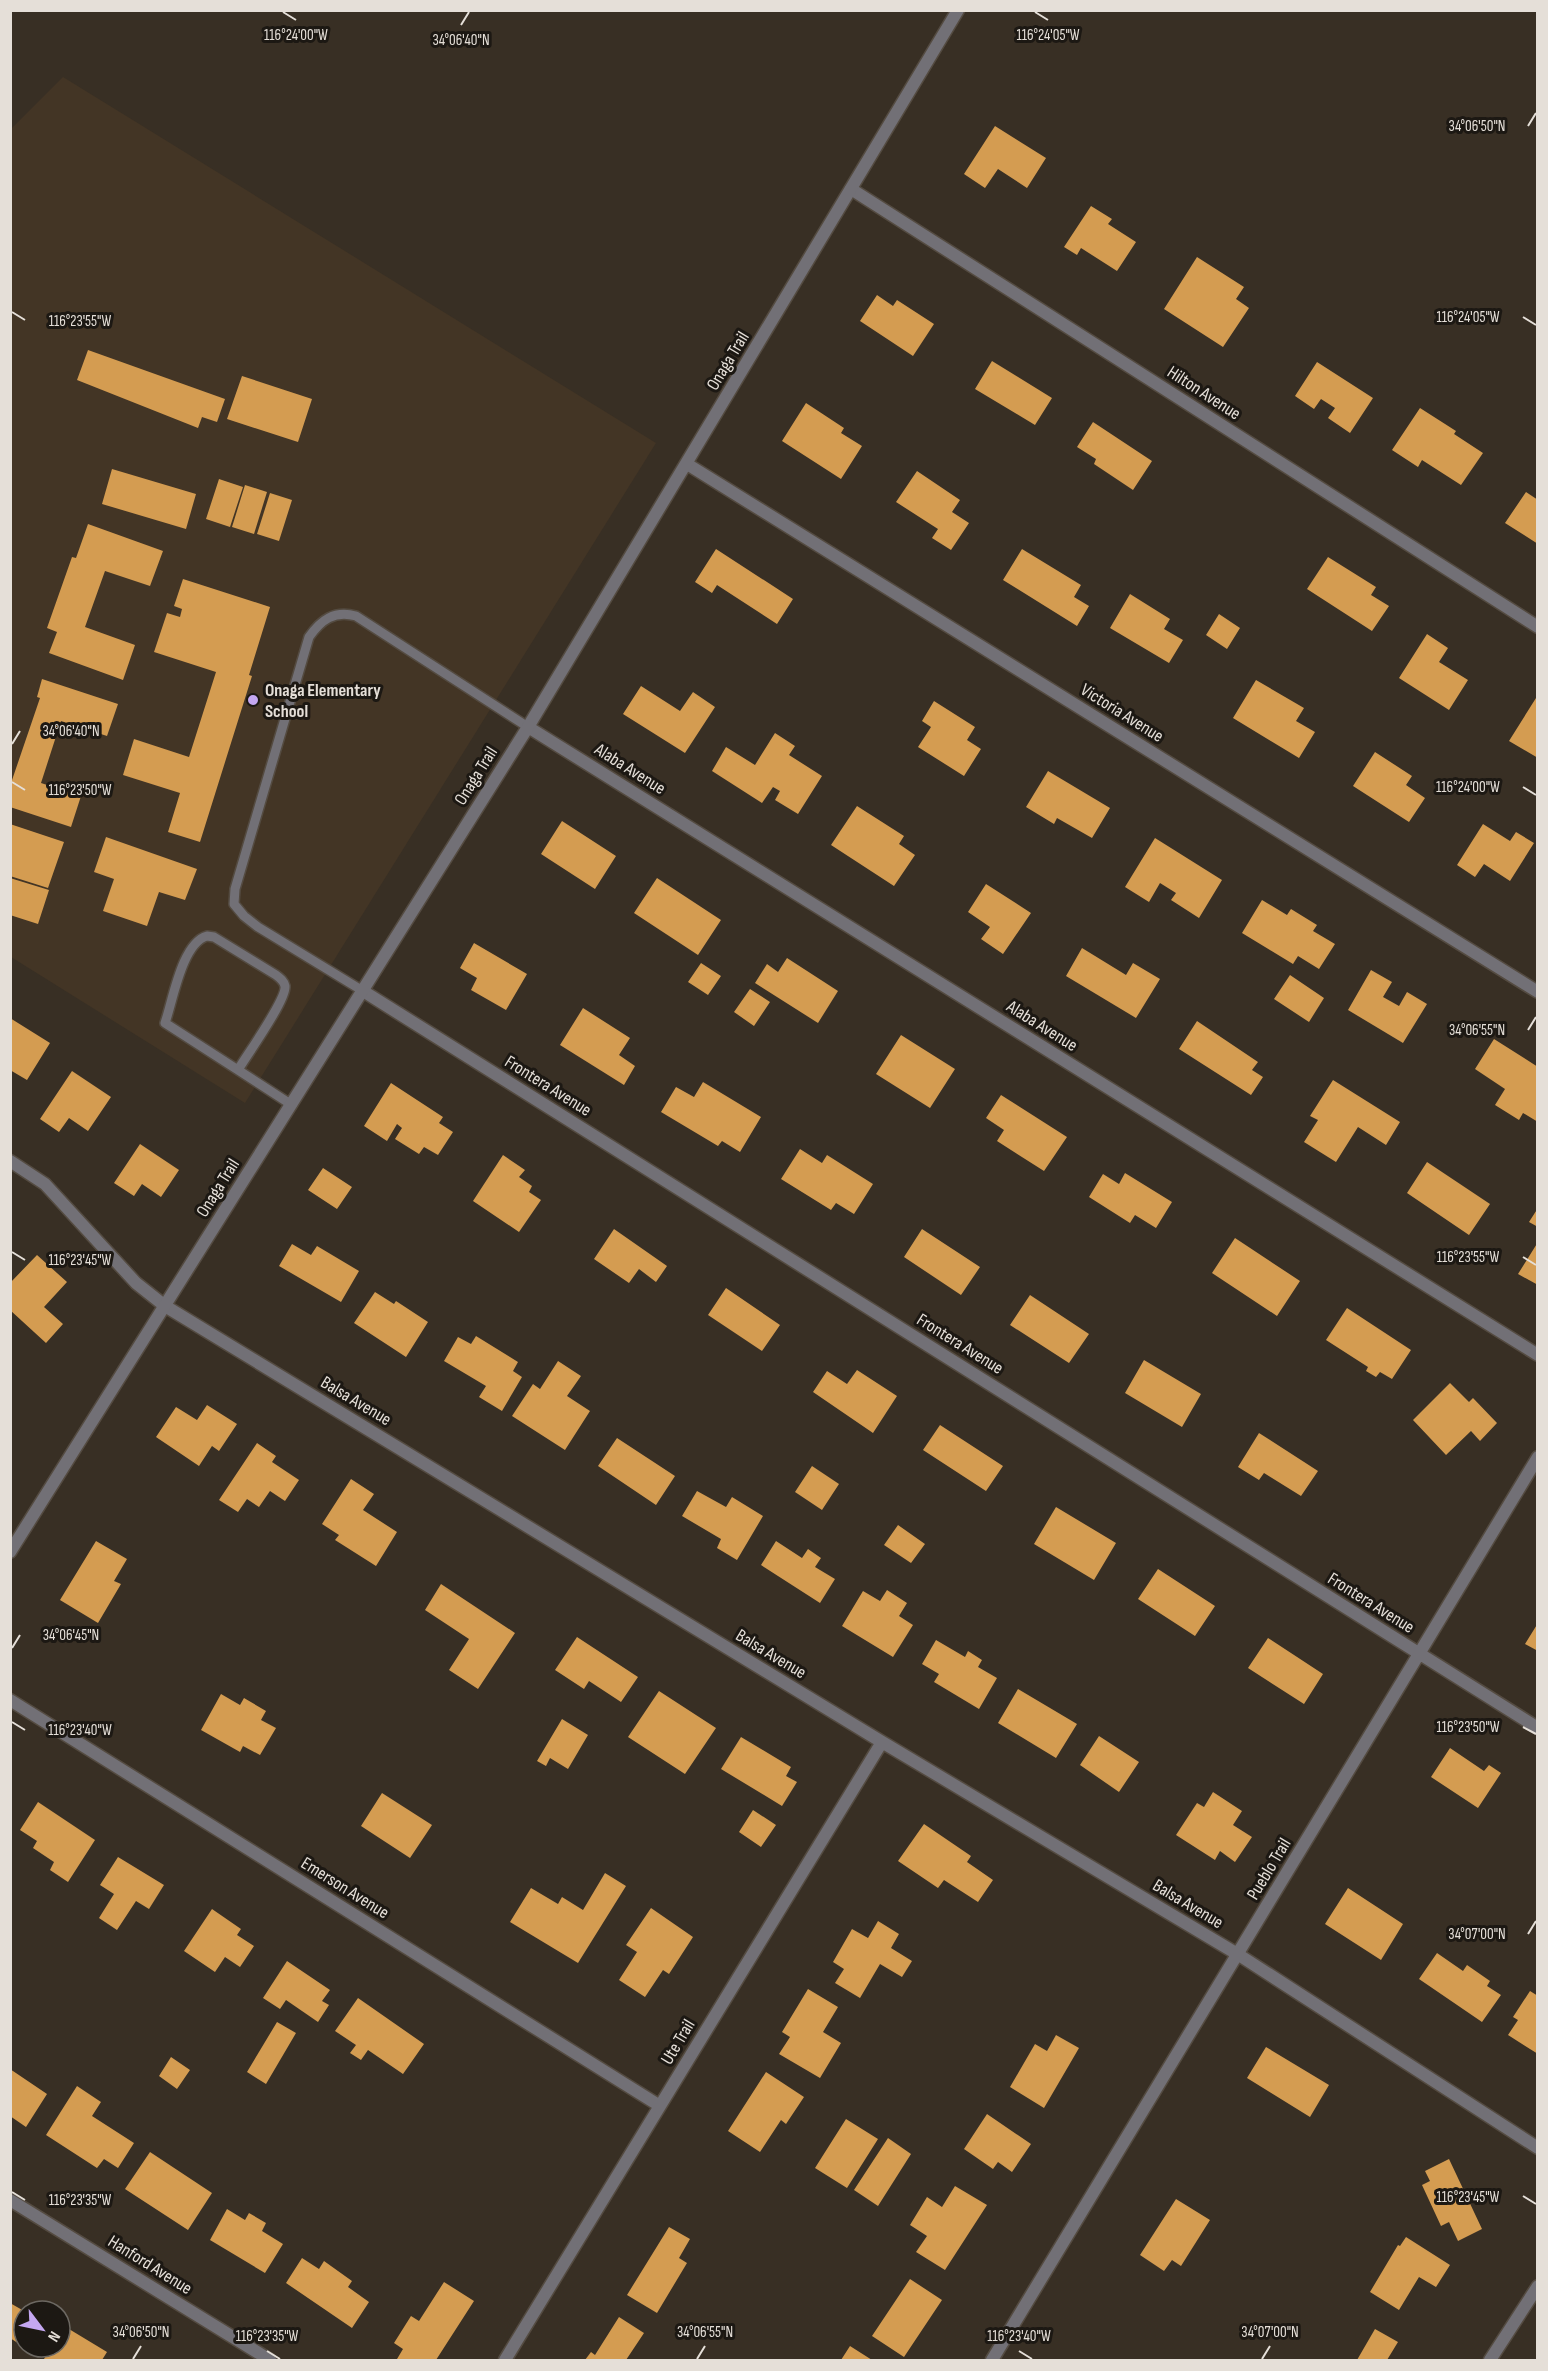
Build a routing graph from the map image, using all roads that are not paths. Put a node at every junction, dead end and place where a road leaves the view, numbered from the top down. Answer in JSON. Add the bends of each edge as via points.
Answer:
{"nodes":[{"id":1,"x":958,"y":10,"type":"edge"},
{"id":2,"x":851,"y":189,"type":"junction"},
{"id":3,"x":687,"y":464,"type":"junction"},
{"id":4,"x":1538,"y":627,"type":"edge"},
{"id":5,"x":528,"y":727,"type":"junction"},
{"id":6,"x":363,"y":991,"type":"junction"},
{"id":7,"x":1538,"y":992,"type":"edge"},
{"id":8,"x":238,"y":1070,"type":"junction"},
{"id":9,"x":292,"y":1105,"type":"junction"},
{"id":10,"x":10,"y":1161,"type":"edge"},
{"id":11,"x":165,"y":1306,"type":"junction"},
{"id":12,"x":1538,"y":1355,"type":"edge"},
{"id":13,"x":1538,"y":1457,"type":"edge"},
{"id":14,"x":10,"y":1552,"type":"edge"},
{"id":15,"x":1419,"y":1654,"type":"junction"},
{"id":16,"x":10,"y":1700,"type":"edge"},
{"id":17,"x":1538,"y":1728,"type":"edge"},
{"id":18,"x":882,"y":1742,"type":"junction"},
{"id":19,"x":1239,"y":1955,"type":"junction"},
{"id":20,"x":660,"y":2106,"type":"junction"},
{"id":21,"x":1538,"y":2148,"type":"edge"},
{"id":22,"x":10,"y":2200,"type":"edge"},
{"id":23,"x":1538,"y":2286,"type":"edge"},
{"id":24,"x":270,"y":2361,"type":"edge"},
{"id":25,"x":505,"y":2361,"type":"edge"},
{"id":26,"x":992,"y":2361,"type":"edge"},
{"id":27,"x":1490,"y":2361,"type":"edge"}],
"edges":[{"from":1,"to":2,"type":"street","name":"Onaga Trail"},
{"from":2,"to":3,"type":"street","name":"Onaga Trail"},
{"from":2,"to":4,"type":"street","name":"Hilton Avenue"},
{"from":3,"to":5,"type":"street","name":"Onaga Trail"},
{"from":3,"to":7,"type":"street","name":"Victoria Avenue"},
{"from":5,"to":6,"type":"street","name":"Onaga Trail"},
{"from":5,"to":6,"type":"lane","via":[[356,616],[344,613],[329,617],[309,637],[235,889],[234,904],[258,927]]},
{"from":5,"to":12,"type":"street","name":"Alaba Avenue"},
{"from":6,"to":9,"type":"street","name":"Onaga Trail"},
{"from":6,"to":15,"type":"street","name":"Frontera Avenue"},
{"from":8,"to":8,"type":"lane","via":[[165,1023],[189,949],[207,936],[284,982],[281,1001]]},
{"from":8,"to":9,"type":"lane"},
{"from":9,"to":11,"type":"street","name":"Onaga Trail"},
{"from":10,"to":11,"type":"street","name":"Balsa Avenue","via":[[45,1184],[136,1283]]},
{"from":11,"to":14,"type":"street","name":"Onaga Trail"},
{"from":11,"to":18,"type":"street","name":"Balsa Avenue"},
{"from":13,"to":15,"type":"street","name":"Pueblo Trail"},
{"from":15,"to":17,"type":"street","name":"Frontera Avenue"},
{"from":15,"to":19,"type":"street","name":"Pueblo Trail"},
{"from":16,"to":20,"type":"street","name":"Emerson Avenue"},
{"from":18,"to":19,"type":"street","name":"Balsa Avenue"},
{"from":18,"to":20,"type":"street","name":"Ute Trail"},
{"from":19,"to":21,"type":"street","name":"Balsa Avenue"},
{"from":19,"to":26,"type":"street","name":"Pueblo Trail"},
{"from":20,"to":25,"type":"street","name":"Ute Trail"},
{"from":22,"to":24,"type":"street","name":"Hanford Avenue"},
{"from":23,"to":27,"type":"street"}]}
